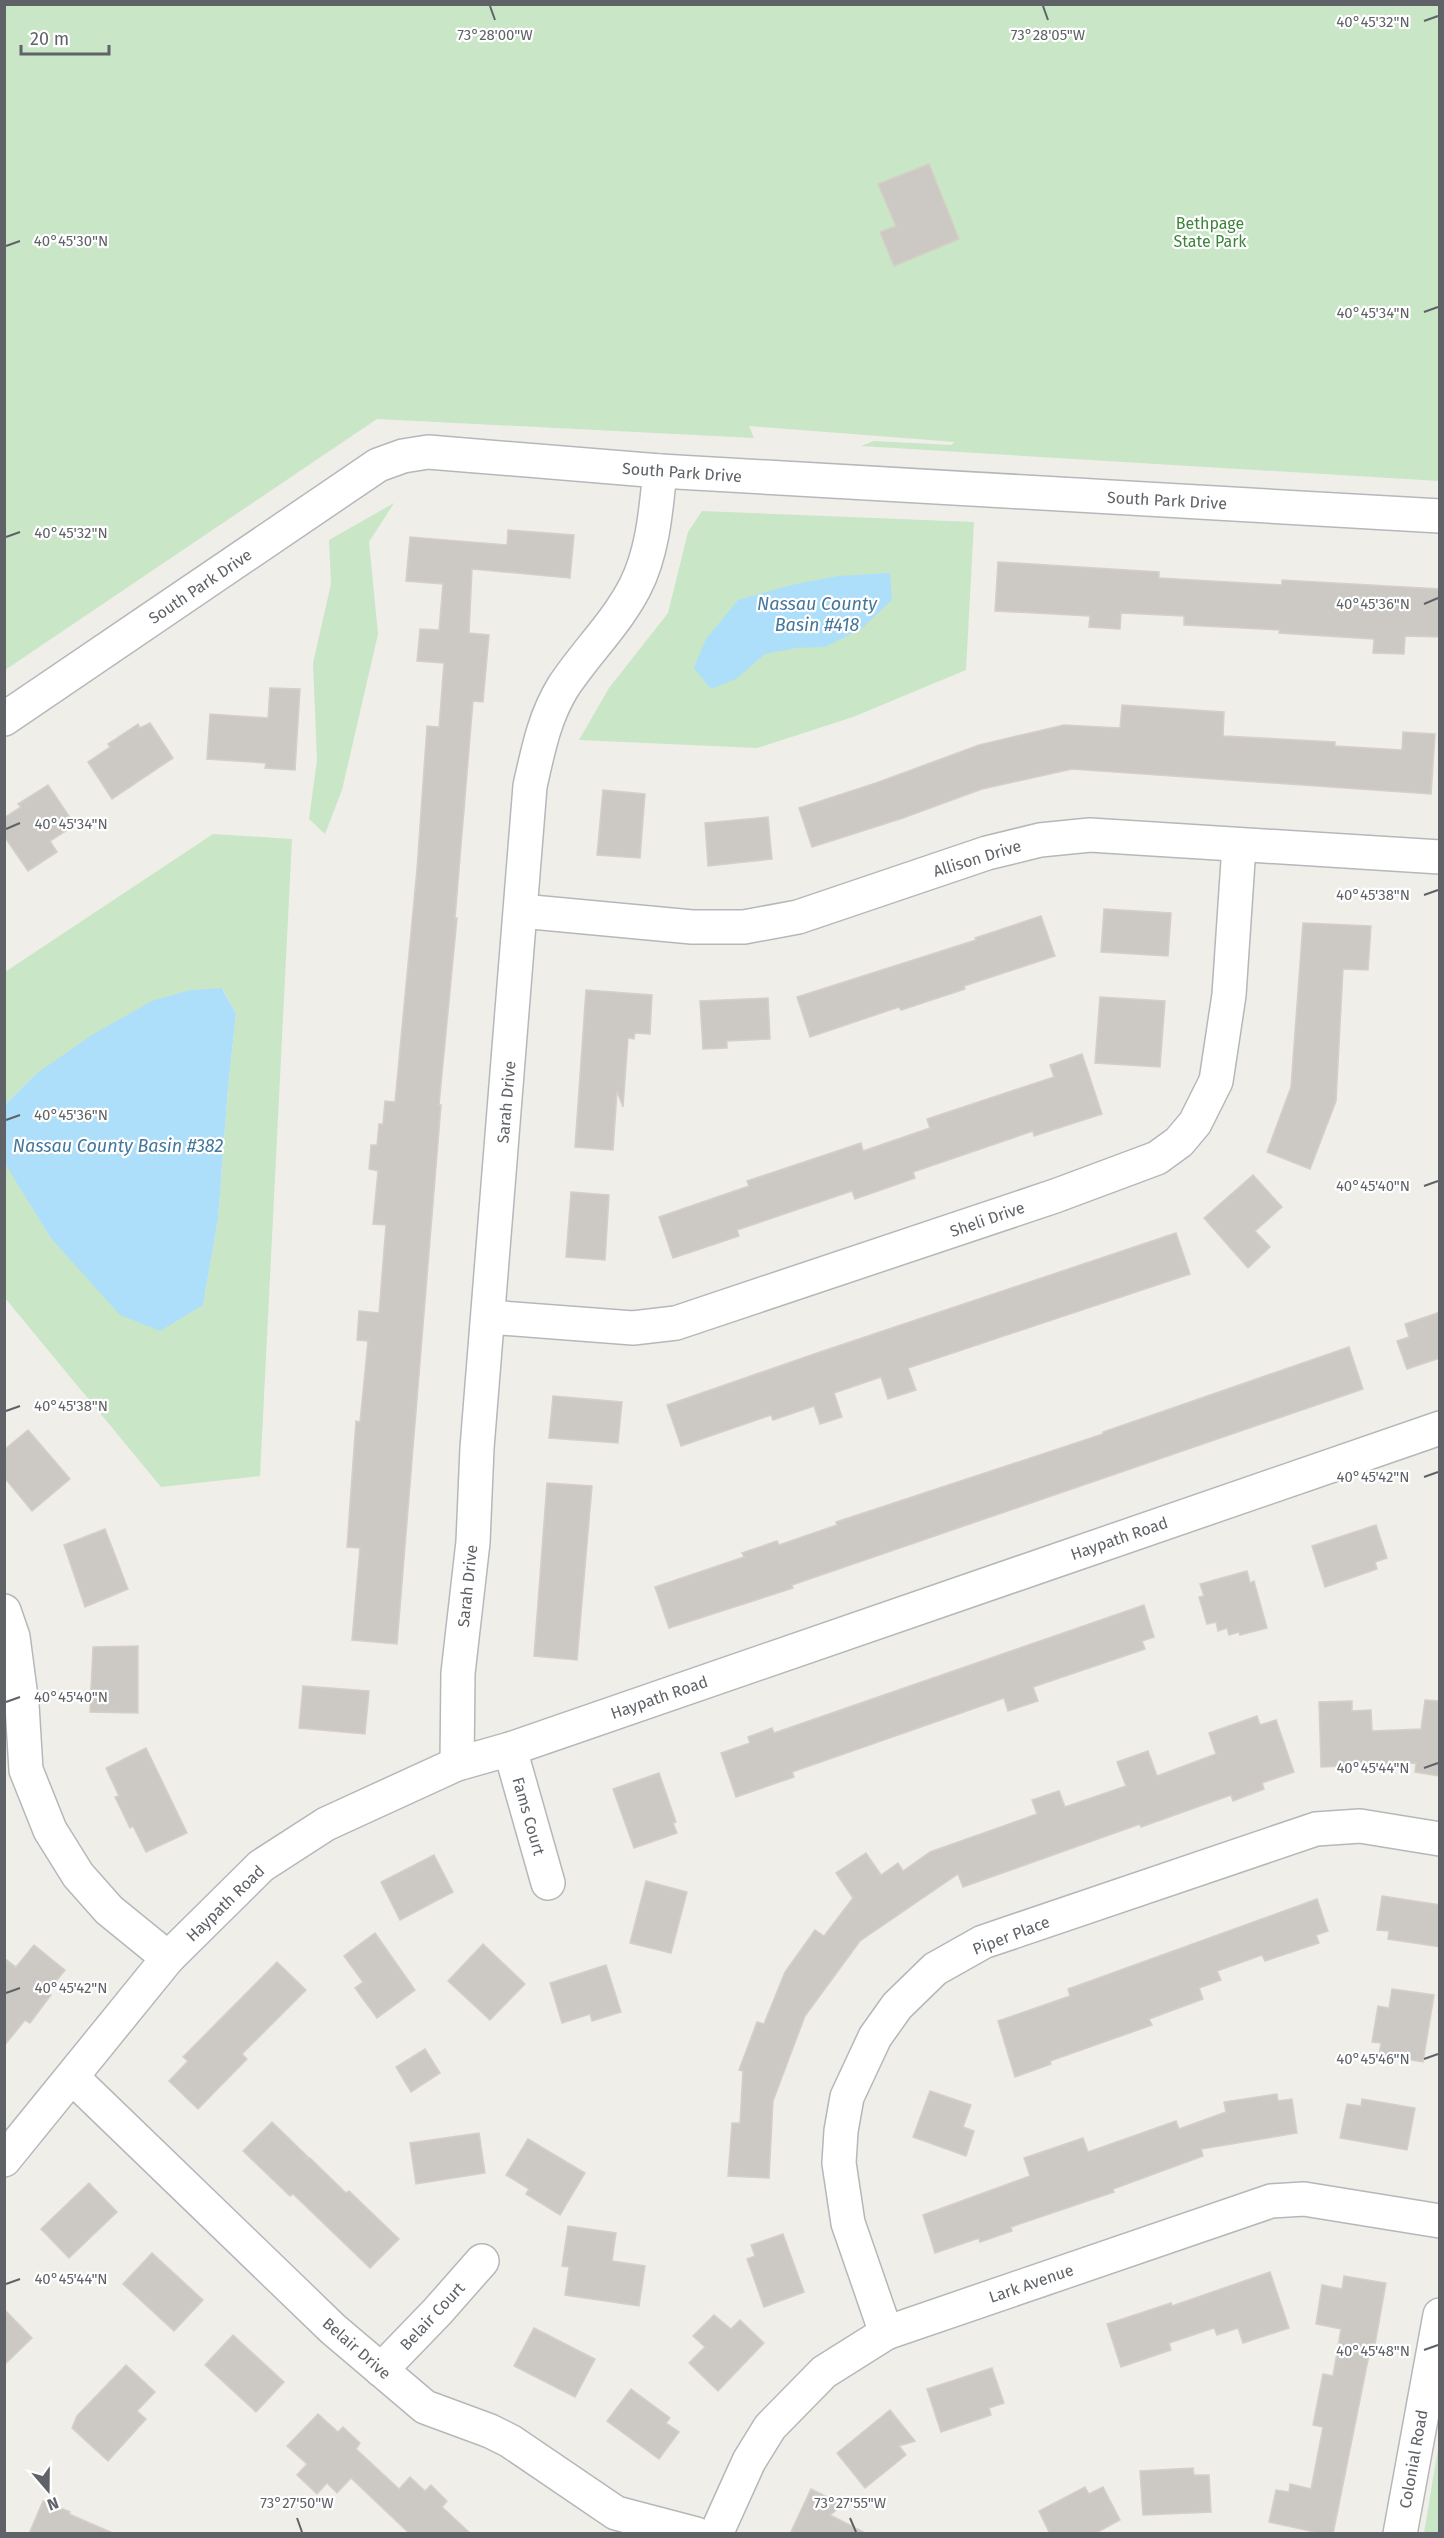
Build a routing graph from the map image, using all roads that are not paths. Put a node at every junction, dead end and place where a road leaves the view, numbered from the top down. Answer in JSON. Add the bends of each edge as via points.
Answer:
{"nodes":[{"id":1,"x":660,"y":471,"type":"junction"},
{"id":2,"x":1440,"y":516,"type":"edge"},
{"id":3,"x":4,"y":719,"type":"edge"},
{"id":4,"x":1239,"y":846,"type":"junction"},
{"id":5,"x":1440,"y":857,"type":"edge"},
{"id":6,"x":521,"y":911,"type":"junction"},
{"id":7,"x":489,"y":1317,"type":"junction"},
{"id":8,"x":1440,"y":1428,"type":"edge"},
{"id":9,"x":4,"y":1611,"type":"edge"},
{"id":10,"x":13,"y":1708,"type":"edge"},
{"id":11,"x":510,"y":1749,"type":"junction"},
{"id":12,"x":458,"y":1764,"type":"junction"},
{"id":13,"x":1440,"y":1839,"type":"edge"},
{"id":14,"x":548,"y":1883,"type":"dead end"},
{"id":15,"x":168,"y":1958,"type":"junction"},
{"id":16,"x":73,"y":2078,"type":"junction"},
{"id":17,"x":4,"y":2160,"type":"edge"},
{"id":18,"x":1440,"y":2221,"type":"edge"},
{"id":19,"x":482,"y":2261,"type":"dead end"},
{"id":20,"x":1440,"y":2315,"type":"edge"},
{"id":21,"x":886,"y":2332,"type":"junction"},
{"id":22,"x":381,"y":2370,"type":"junction"},
{"id":23,"x":696,"y":2534,"type":"edge"},
{"id":24,"x":716,"y":2534,"type":"edge"},
{"id":25,"x":1400,"y":2534,"type":"edge"}],
"edges":[{"from":1,"to":2,"type":"street","name":"South Park Drive"},
{"from":1,"to":3,"type":"street","name":"South Park Drive","via":[[428,453],[378,465]]},
{"from":1,"to":6,"type":"street","name":"Sarah Drive","via":[[650,540],[636,585],[613,625],[563,687],[542,729],[530,786]]},
{"from":4,"to":5,"type":"street","name":"Allison Drive"},
{"from":4,"to":6,"type":"street","name":"Allison Drive","via":[[1090,835],[1040,840],[987,853],[798,917],[744,927],[692,927]]},
{"from":4,"to":7,"type":"street","name":"Sheli Drive","via":[[1229,995],[1216,1081],[1195,1123],[1179,1142],[1156,1158],[1055,1196],[676,1323],[633,1328]]},
{"from":6,"to":7,"type":"street","name":"Sarah Drive"},
{"from":7,"to":12,"type":"street","name":"Sarah Drive","via":[[458,1673]]},
{"from":8,"to":11,"type":"street","name":"Haypath Road"},
{"from":9,"to":10,"type":"street","via":[[13,1637]]},
{"from":10,"to":15,"type":"street","via":[[26,1770],[50,1830],[78,1875],[109,1910]]},
{"from":11,"to":12,"type":"street","name":"Haypath Road"},
{"from":11,"to":14,"type":"street","name":"Fams Court"},
{"from":12,"to":15,"type":"street","name":"Haypath Road","via":[[326,1824],[261,1866]]},
{"from":13,"to":21,"type":"street","name":"Piper Place","via":[[1360,1826],[1316,1829],[983,1942],[935,1969],[897,2006],[875,2037],[847,2097],[841,2131],[839,2163],[848,2223]]},
{"from":15,"to":16,"type":"street","name":"Haypath Road"},
{"from":16,"to":17,"type":"street","name":"Haypath Road"},
{"from":16,"to":22,"type":"street","name":"Belair Drive","via":[[333,2330]]},
{"from":18,"to":21,"type":"street","name":"Lark Avenue","via":[[1304,2199],[1271,2201]]},
{"from":19,"to":22,"type":"street","name":"Belair Court"},
{"from":20,"to":25,"type":"street","name":"Colonial Road"},
{"from":21,"to":24,"type":"street","name":"Lark Avenue","via":[[824,2372],[770,2427],[749,2461]]},
{"from":22,"to":23,"type":"street","name":"Belair Drive","via":[[425,2407],[510,2441],[615,2513]]}]}
